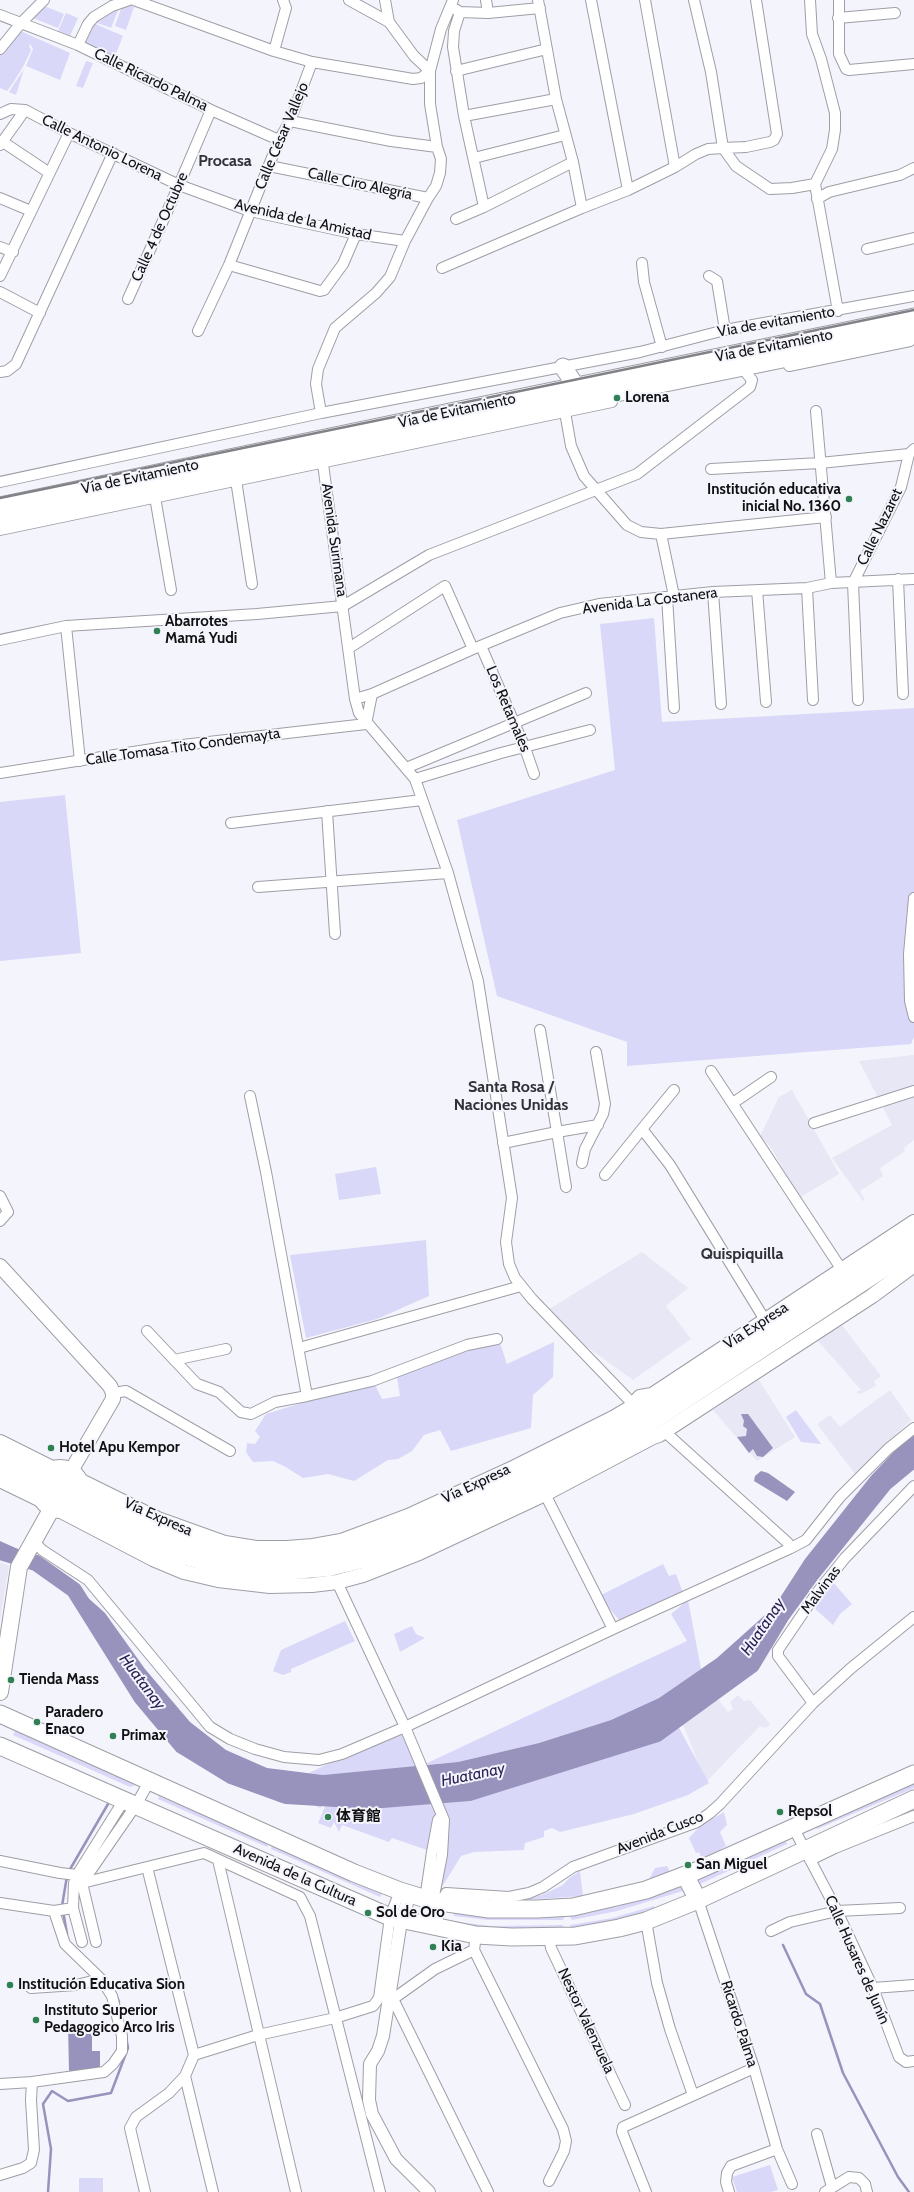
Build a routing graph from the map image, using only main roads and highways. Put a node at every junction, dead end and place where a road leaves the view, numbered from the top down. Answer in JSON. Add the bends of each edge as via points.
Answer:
{"nodes":[{"id":1,"x":914,"y":318,"type":"edge"},
{"id":2,"x":914,"y":332,"type":"edge"},
{"id":3,"x":563,"y":367,"type":"road end"},
{"id":4,"x":576,"y":386,"type":"junction"},
{"id":5,"x":0,"y":506,"type":"edge"},
{"id":6,"x":0,"y":520,"type":"edge"},
{"id":7,"x":914,"y":1222,"type":"edge"},
{"id":8,"x":914,"y":1234,"type":"edge"},
{"id":9,"x":914,"y":1249,"type":"edge"},
{"id":10,"x":914,"y":1265,"type":"edge"},
{"id":11,"x":0,"y":1266,"type":"edge"},
{"id":12,"x":662,"y":1401,"type":"junction"},
{"id":13,"x":632,"y":1416,"type":"junction"},
{"id":14,"x":662,"y":1432,"type":"junction"},
{"id":15,"x":0,"y":1442,"type":"edge"},
{"id":16,"x":0,"y":1453,"type":"edge"},
{"id":17,"x":0,"y":1468,"type":"edge"},
{"id":18,"x":0,"y":1480,"type":"edge"},
{"id":19,"x":59,"y":1490,"type":"junction"},
{"id":20,"x":0,"y":1692,"type":"edge"},
{"id":21,"x":0,"y":1714,"type":"edge"},
{"id":22,"x":0,"y":1746,"type":"edge"},
{"id":23,"x":914,"y":1774,"type":"edge"},
{"id":24,"x":914,"y":1799,"type":"edge"},
{"id":25,"x":685,"y":1876,"type":"junction"},
{"id":26,"x":698,"y":1900,"type":"junction"}],
"edges":[{"from":1,"to":4,"type":"highway","name":"Vía de Evitamiento"},
{"from":2,"to":6,"type":"highway","name":"Vía de Evitamiento","via":[[385,446]]},
{"from":3,"to":4,"type":"highway"},
{"from":4,"to":5,"type":"highway","name":"Vía de Evitamiento"},
{"from":7,"to":12,"type":"main road","name":"Vía Expresa","via":[[765,1320]]},
{"from":8,"to":12,"type":"main road","name":"Vía Expresa"},
{"from":9,"to":12,"type":"main road","name":"Vía Expresa"},
{"from":10,"to":14,"type":"main road","name":"Vía Expresa","via":[[872,1296]]},
{"from":11,"to":19,"type":"main road","via":[[110,1386],[113,1393],[113,1399]]},
{"from":12,"to":13,"type":"main road","name":"Vía Expresa"},
{"from":12,"to":14,"type":"main road","via":[[672,1417]]},
{"from":13,"to":14,"type":"main road","via":[[644,1436]]},
{"from":13,"to":19,"type":"main road","name":"Vía Expresa","via":[[527,1474],[381,1540],[337,1553],[298,1558],[221,1554],[182,1542]]},
{"from":14,"to":19,"type":"main road","name":"Vía Expresa","via":[[546,1494],[419,1553],[363,1575],[312,1585],[270,1586],[218,1580],[184,1572],[153,1560]]},
{"from":15,"to":19,"type":"main road","name":"Vía Expresa"},
{"from":16,"to":19,"type":"main road","name":"Vía Expresa"},
{"from":17,"to":19,"type":"main road","name":"Vía Expresa"},
{"from":18,"to":19,"type":"main road","name":"Vía Expresa"},
{"from":19,"to":20,"type":"main road","via":[[19,1567]]},
{"from":21,"to":25,"type":"highway","name":"Avenida de la Cultura","via":[[313,1856],[422,1897],[489,1909],[567,1908],[628,1896]]},
{"from":22,"to":26,"type":"highway","name":"Avenida de la Cultura","via":[[395,1919],[438,1928],[475,1943],[619,1928],[646,1921]]},
{"from":23,"to":25,"type":"highway","name":"Avenida de la Cultura"},
{"from":24,"to":26,"type":"highway","name":"Avenida de la Cultura","via":[[807,1855]]},
{"from":25,"to":26,"type":"highway"}]}
